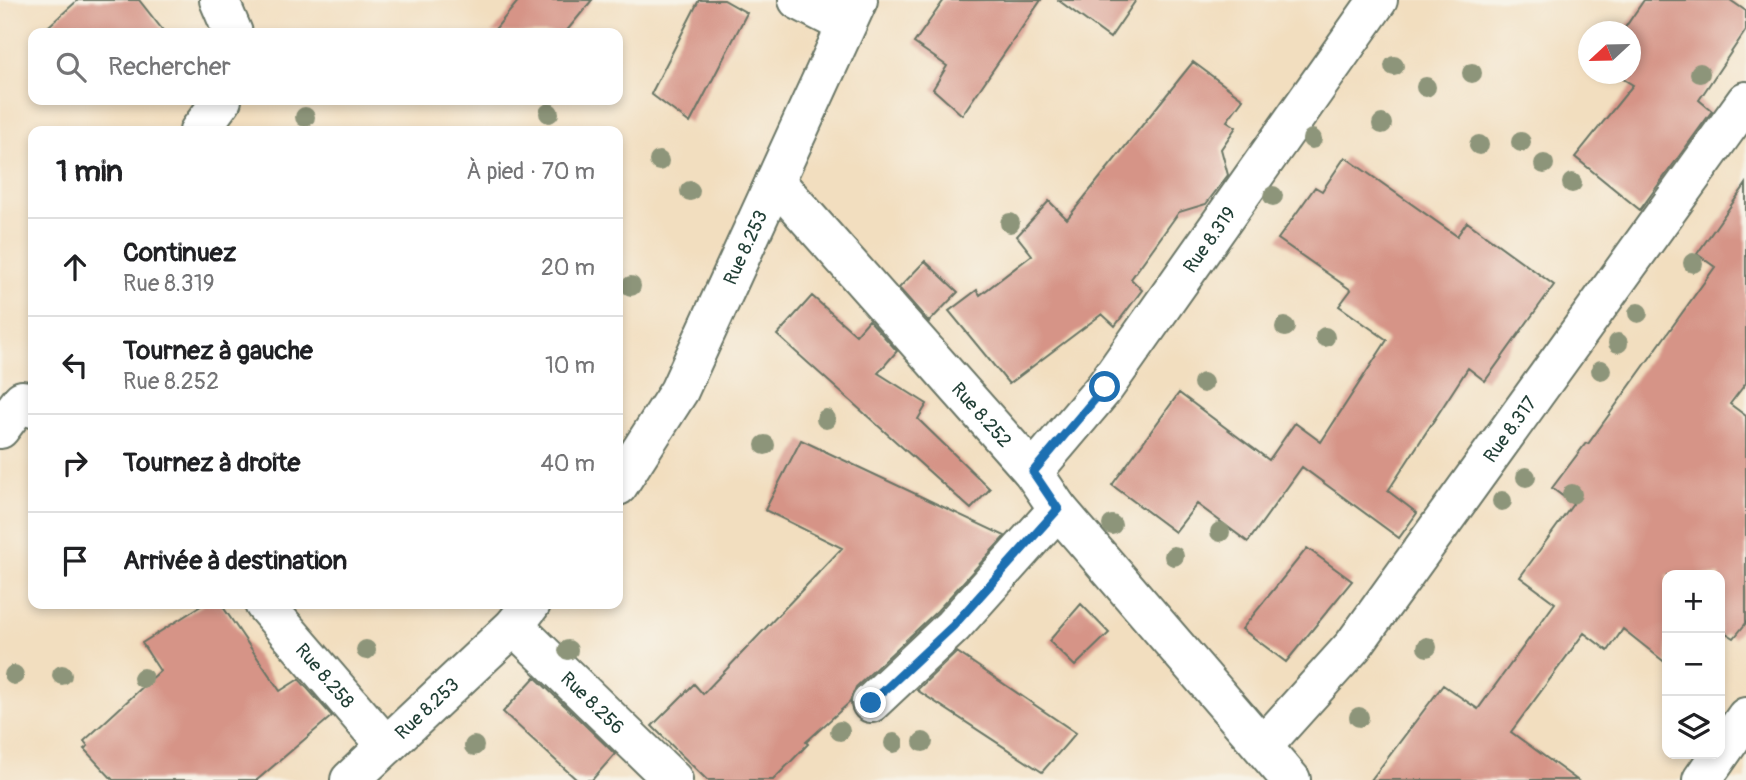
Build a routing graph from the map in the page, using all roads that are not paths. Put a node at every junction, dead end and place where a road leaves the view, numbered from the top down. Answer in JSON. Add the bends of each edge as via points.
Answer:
{"nodes":[{"id":1,"x":219,"y":0,"type":"edge"},
{"id":2,"x":798,"y":0,"type":"edge"},
{"id":3,"x":1378,"y":0,"type":"edge"},
{"id":4,"x":851,"y":12,"type":"edge"},
{"id":5,"x":231,"y":28,"type":"edge"},
{"id":6,"x":1746,"y":101,"type":"edge"},
{"id":7,"x":218,"y":105,"type":"edge"},
{"id":8,"x":204,"y":126,"type":"edge"},
{"id":9,"x":775,"y":181,"type":"junction"},
{"id":10,"x":1033,"y":472,"type":"junction"},
{"id":11,"x":623,"y":478,"type":"edge"},
{"id":12,"x":1058,"y":509,"type":"junction"},
{"id":13,"x":268,"y":609,"type":"edge"},
{"id":14,"x":522,"y":615,"type":"edge"},
{"id":15,"x":871,"y":703,"type":"dead end"},
{"id":16,"x":1746,"y":718,"type":"edge"},
{"id":17,"x":386,"y":746,"type":"junction"},
{"id":18,"x":1262,"y":746,"type":"junction"},
{"id":19,"x":350,"y":780,"type":"edge"},
{"id":20,"x":673,"y":780,"type":"edge"},
{"id":21,"x":1291,"y":780,"type":"edge"},
{"id":22,"x":1702,"y":780,"type":"edge"}],
"edges":[{"from":1,"to":5,"type":"main road"},
{"from":2,"to":4,"type":"main road"},
{"from":3,"to":10,"type":"main road","name":"Rue 8.319","via":[[1105,387]]},
{"from":4,"to":9,"type":"main road","name":"Rue 8.253"},
{"from":6,"to":18,"type":"main road","name":"Rue 8.317","via":[[1353,646]]},
{"from":7,"to":8,"type":"main road"},
{"from":9,"to":10,"type":"main road","name":"Rue 8.252"},
{"from":9,"to":11,"type":"main road","name":"Rue 8.253","via":[[679,391]]},
{"from":10,"to":12,"type":"main road","name":"Rue 8.252"},
{"from":12,"to":15,"type":"main road","via":[[953,626]]},
{"from":12,"to":18,"type":"main road","name":"Rue 8.252"},
{"from":13,"to":17,"type":"main road","name":"Rue 8.258"},
{"from":14,"to":17,"type":"main road","name":"Rue 8.253"},
{"from":14,"to":20,"type":"main road","name":"Rue 8.256"},
{"from":16,"to":22,"type":"main road"},
{"from":17,"to":19,"type":"main road","name":"Rue 8.253"},
{"from":18,"to":21,"type":"main road","name":"Rue 8.252"}]}
